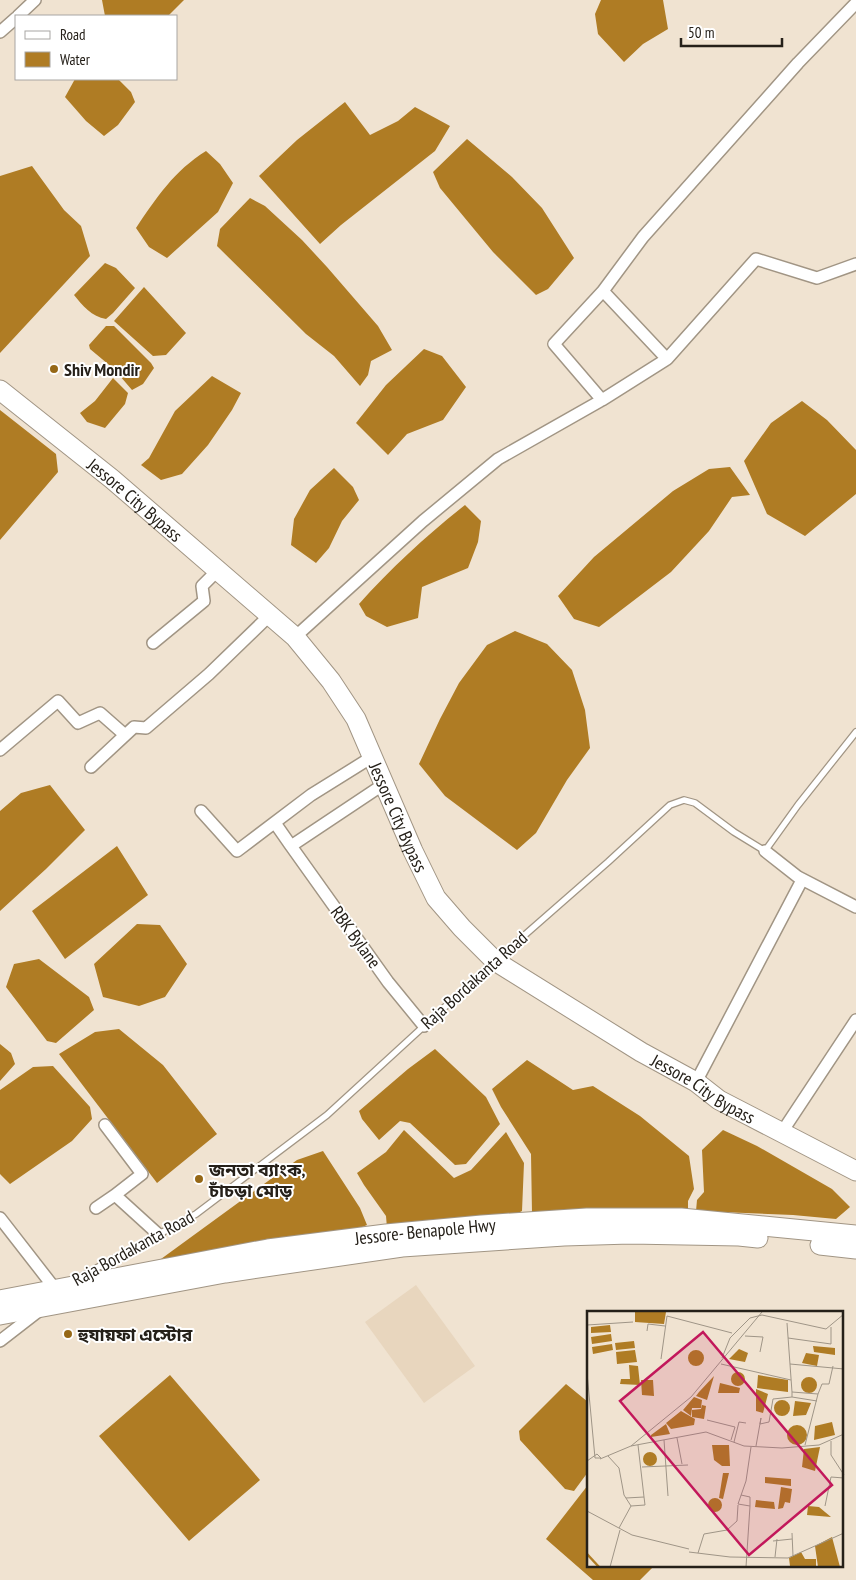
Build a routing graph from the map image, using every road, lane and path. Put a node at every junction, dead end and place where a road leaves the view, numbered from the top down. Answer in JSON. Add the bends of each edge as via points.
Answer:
{"nodes":[{"id":1,"x":35,"y":0,"type":"edge"},
{"id":2,"x":856,"y":2,"type":"edge"},
{"id":3,"x":19,"y":15,"type":"edge"},
{"id":4,"x":15,"y":19,"type":"edge"},
{"id":5,"x":0,"y":32,"type":"edge"},
{"id":6,"x":856,"y":264,"type":"edge"},
{"id":7,"x":603,"y":291,"type":"junction"},
{"id":8,"x":667,"y":359,"type":"junction"},
{"id":9,"x":0,"y":390,"type":"edge"},
{"id":10,"x":602,"y":400,"type":"junction"},
{"id":11,"x":218,"y":570,"type":"junction"},
{"id":12,"x":270,"y":615,"type":"junction"},
{"id":13,"x":295,"y":637,"type":"junction"},
{"id":14,"x":153,"y":643,"type":"dead end"},
{"id":15,"x":856,"y":732,"type":"edge"},
{"id":16,"x":0,"y":750,"type":"edge"},
{"id":17,"x":372,"y":757,"type":"junction"},
{"id":18,"x":384,"y":784,"type":"junction"},
{"id":19,"x":201,"y":811,"type":"dead end"},
{"id":20,"x":274,"y":823,"type":"junction"},
{"id":21,"x":291,"y":846,"type":"junction"},
{"id":22,"x":765,"y":851,"type":"junction"},
{"id":23,"x":802,"y":880,"type":"junction"},
{"id":24,"x":856,"y":907,"type":"edge"},
{"id":25,"x":495,"y":961,"type":"junction"},
{"id":26,"x":856,"y":1020,"type":"edge"},
{"id":27,"x":424,"y":1026,"type":"junction"},
{"id":28,"x":696,"y":1082,"type":"junction"},
{"id":29,"x":105,"y":1126,"type":"dead end"},
{"id":30,"x":782,"y":1132,"type":"junction"},
{"id":31,"x":856,"y":1171,"type":"edge"},
{"id":32,"x":115,"y":1195,"type":"junction"},
{"id":33,"x":96,"y":1208,"type":"dead end"},
{"id":34,"x":0,"y":1218,"type":"edge"},
{"id":35,"x":159,"y":1235,"type":"junction"},
{"id":36,"x":856,"y":1235,"type":"edge"},
{"id":37,"x":856,"y":1248,"type":"edge"},
{"id":38,"x":56,"y":1290,"type":"junction"},
{"id":39,"x":0,"y":1300,"type":"edge"},
{"id":40,"x":43,"y":1307,"type":"junction"},
{"id":41,"x":0,"y":1316,"type":"edge"},
{"id":42,"x":0,"y":1341,"type":"edge"}],
"edges":[{"from":1,"to":3,"type":"street"},
{"from":2,"to":7,"type":"street","via":[[643,237]]},
{"from":4,"to":5,"type":"street"},
{"from":6,"to":8,"type":"street","via":[[817,278],[756,259]]},
{"from":7,"to":8,"type":"street"},
{"from":7,"to":10,"type":"street","via":[[554,344]]},
{"from":8,"to":10,"type":"street"},
{"from":9,"to":11,"type":"highway","name":"Jessore City Bypass","via":[[112,479]]},
{"from":10,"to":13,"type":"street","via":[[498,459],[423,521]]},
{"from":11,"to":12,"type":"highway","name":"Jessore City Bypass"},
{"from":11,"to":14,"type":"street","via":[[202,586],[204,601]]},
{"from":12,"to":13,"type":"highway","name":"Jessore City Bypass"},
{"from":12,"to":16,"type":"street","via":[[210,674],[146,728],[134,728],[91,767],[125,735],[100,713],[78,723],[58,701]]},
{"from":13,"to":17,"type":"highway","name":"Jessore City Bypass","via":[[331,681],[356,719]]},
{"from":15,"to":22,"type":"lane"},
{"from":17,"to":18,"type":"highway","name":"Jessore City Bypass"},
{"from":17,"to":20,"type":"street"},
{"from":18,"to":21,"type":"street"},
{"from":18,"to":25,"type":"highway","name":"Jessore City Bypass","via":[[436,898]]},
{"from":19,"to":20,"type":"street","via":[[237,851]]},
{"from":20,"to":21,"type":"street","name":"RBK Bylane"},
{"from":21,"to":27,"type":"street","name":"RBK Bylane","via":[[388,982]]},
{"from":22,"to":23,"type":"street"},
{"from":22,"to":25,"type":"lane","name":"Raja Bordakanta Road","via":[[695,803],[684,800],[670,805]]},
{"from":23,"to":24,"type":"street"},
{"from":23,"to":28,"type":"street"},
{"from":25,"to":27,"type":"lane","name":"Raja Bordakanta Road"},
{"from":25,"to":28,"type":"highway","name":"Jessore City Bypass","via":[[641,1052]]},
{"from":26,"to":30,"type":"street"},
{"from":27,"to":35,"type":"lane","name":"Raja Bordakanta Road","via":[[327,1115],[196,1214]]},
{"from":28,"to":30,"type":"highway","name":"Jessore City Bypass","via":[[719,1100]]},
{"from":29,"to":32,"type":"street","via":[[142,1174]]},
{"from":30,"to":31,"type":"highway","name":"Jessore City Bypass"},
{"from":32,"to":33,"type":"street"},
{"from":32,"to":35,"type":"street"},
{"from":34,"to":38,"type":"street"},
{"from":35,"to":38,"type":"lane","name":"Raja Bordakanta Road"},
{"from":36,"to":38,"type":"highway","name":"Jessore- Benapole Hwy","via":[[681,1218],[587,1218],[482,1225],[268,1249]]},
{"from":37,"to":40,"type":"highway","name":"Jessore- Benapole Hwy","via":[[739,1236],[564,1236],[402,1248],[225,1273]]},
{"from":38,"to":39,"type":"highway","name":"Jessore- Benapole Hwy"},
{"from":40,"to":41,"type":"highway","name":"Jessore- Benapole Hwy"},
{"from":40,"to":42,"type":"street"}]}
